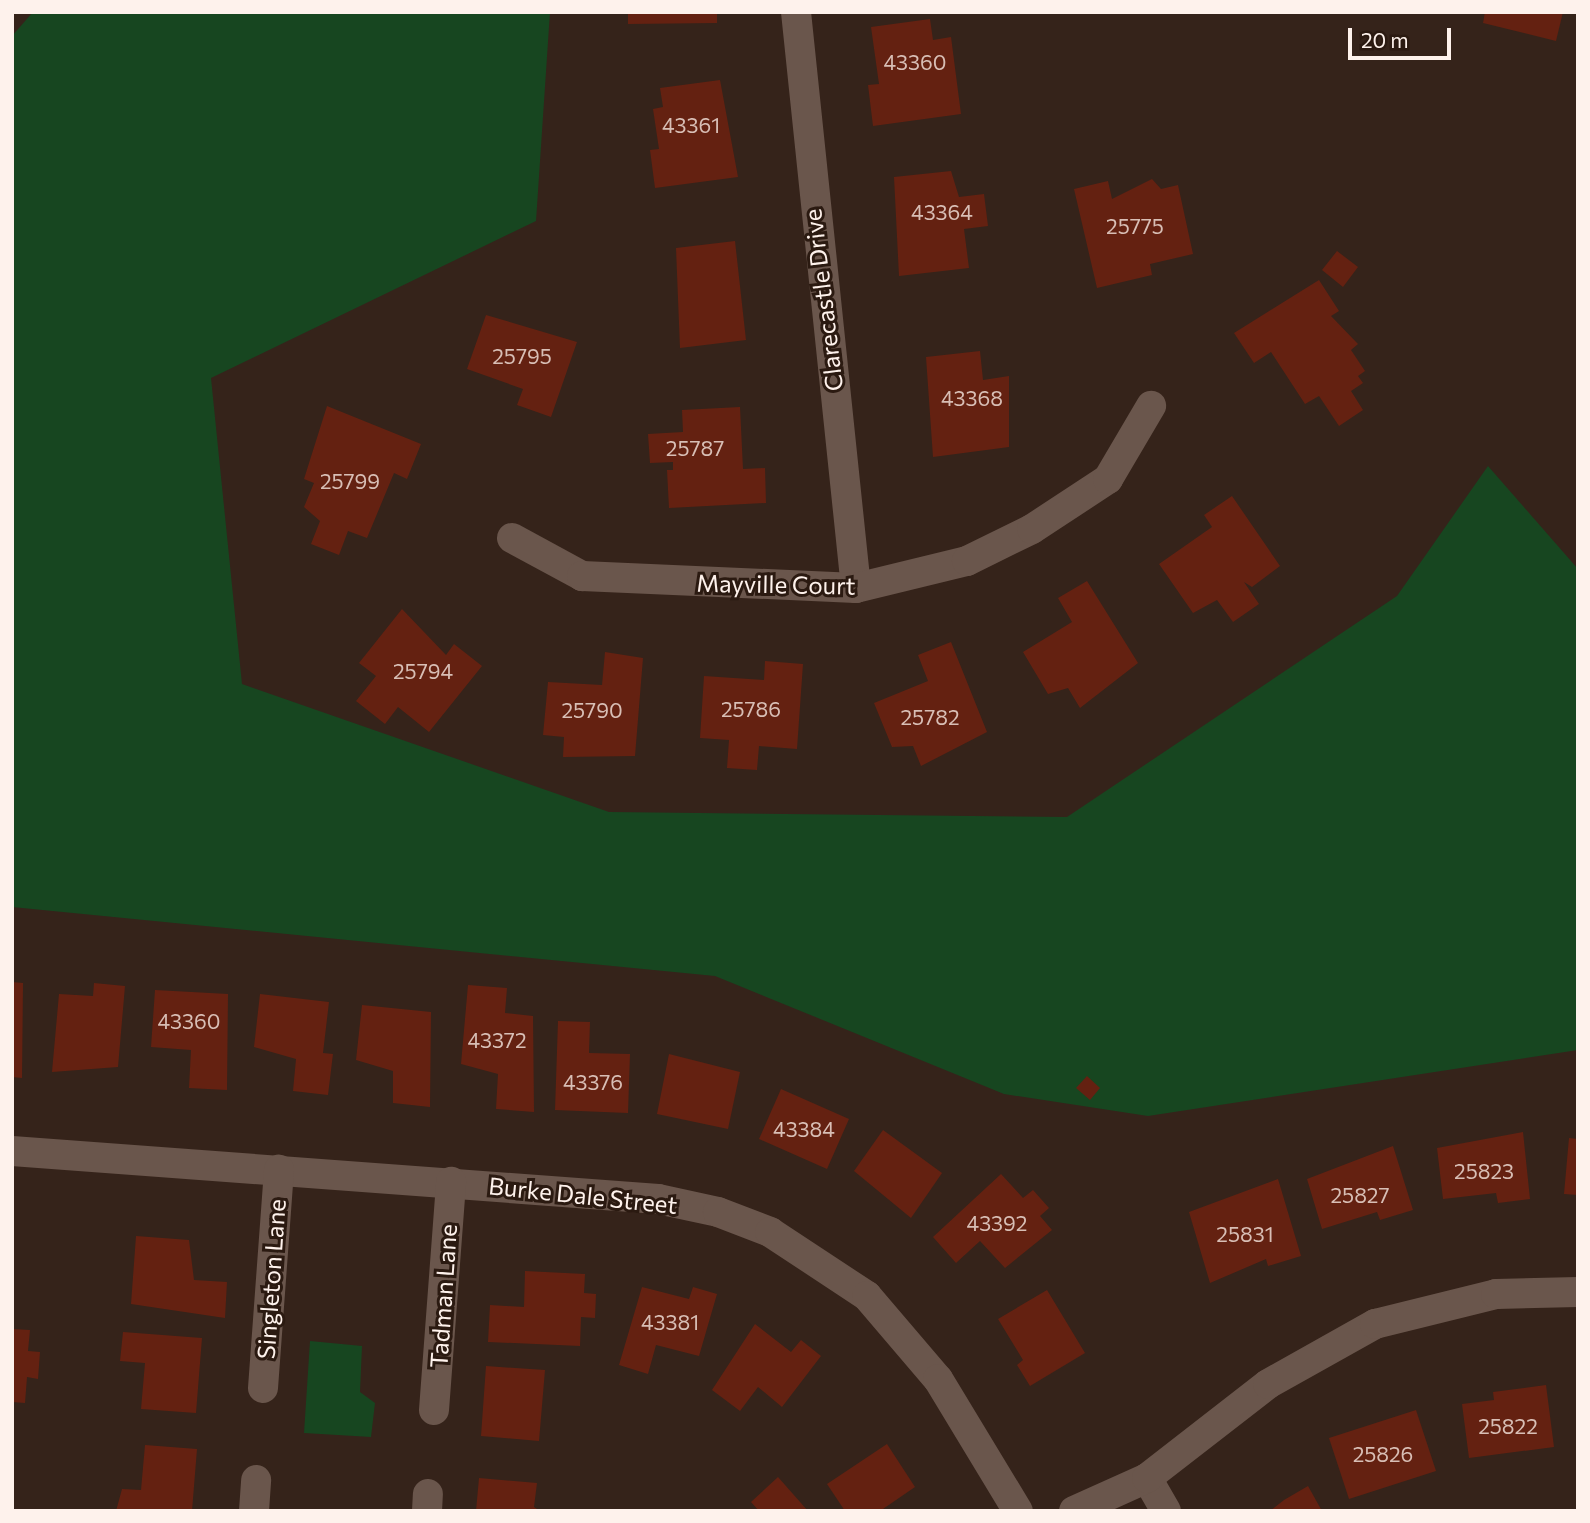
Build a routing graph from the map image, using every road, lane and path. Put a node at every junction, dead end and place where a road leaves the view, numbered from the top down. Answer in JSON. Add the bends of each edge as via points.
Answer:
{"nodes":[{"id":1,"x":796,"y":12,"type":"edge"},
{"id":2,"x":1152,"y":406,"type":"dead end"},
{"id":3,"x":512,"y":538,"type":"dead end"},
{"id":4,"x":856,"y":588,"type":"junction"},
{"id":5,"x":12,"y":1151,"type":"edge"},
{"id":6,"x":279,"y":1170,"type":"junction"},
{"id":7,"x":451,"y":1182,"type":"junction"},
{"id":8,"x":1578,"y":1292,"type":"edge"},
{"id":9,"x":263,"y":1388,"type":"dead end"},
{"id":10,"x":435,"y":1410,"type":"dead end"},
{"id":11,"x":1147,"y":1478,"type":"junction"},
{"id":12,"x":256,"y":1480,"type":"dead end"},
{"id":13,"x":254,"y":1511,"type":"edge"},
{"id":14,"x":1018,"y":1511,"type":"edge"},
{"id":15,"x":1074,"y":1511,"type":"edge"},
{"id":16,"x":1166,"y":1511,"type":"edge"}],
"edges":[{"from":1,"to":4,"type":"street","name":"Clarecastle Drive"},
{"from":2,"to":4,"type":"street","name":"Mayville Court","via":[[1108,479],[1032,528],[967,561]]},
{"from":3,"to":4,"type":"street","name":"Mayville Court","via":[[582,576]]},
{"from":5,"to":6,"type":"street","name":"Burke Dale Street"},
{"from":6,"to":7,"type":"street","name":"Burke Dale Street"},
{"from":6,"to":9,"type":"street","name":"Singleton Lane"},
{"from":7,"to":10,"type":"street","name":"Tadman Lane"},
{"from":7,"to":14,"type":"street","name":"Burke Dale Street","via":[[658,1199],[770,1232],[822,1262],[903,1333]]},
{"from":8,"to":11,"type":"street","via":[[1496,1294],[1375,1324],[1268,1384]]},
{"from":11,"to":15,"type":"street"},
{"from":11,"to":16,"type":"street"},
{"from":12,"to":13,"type":"street"}]}
